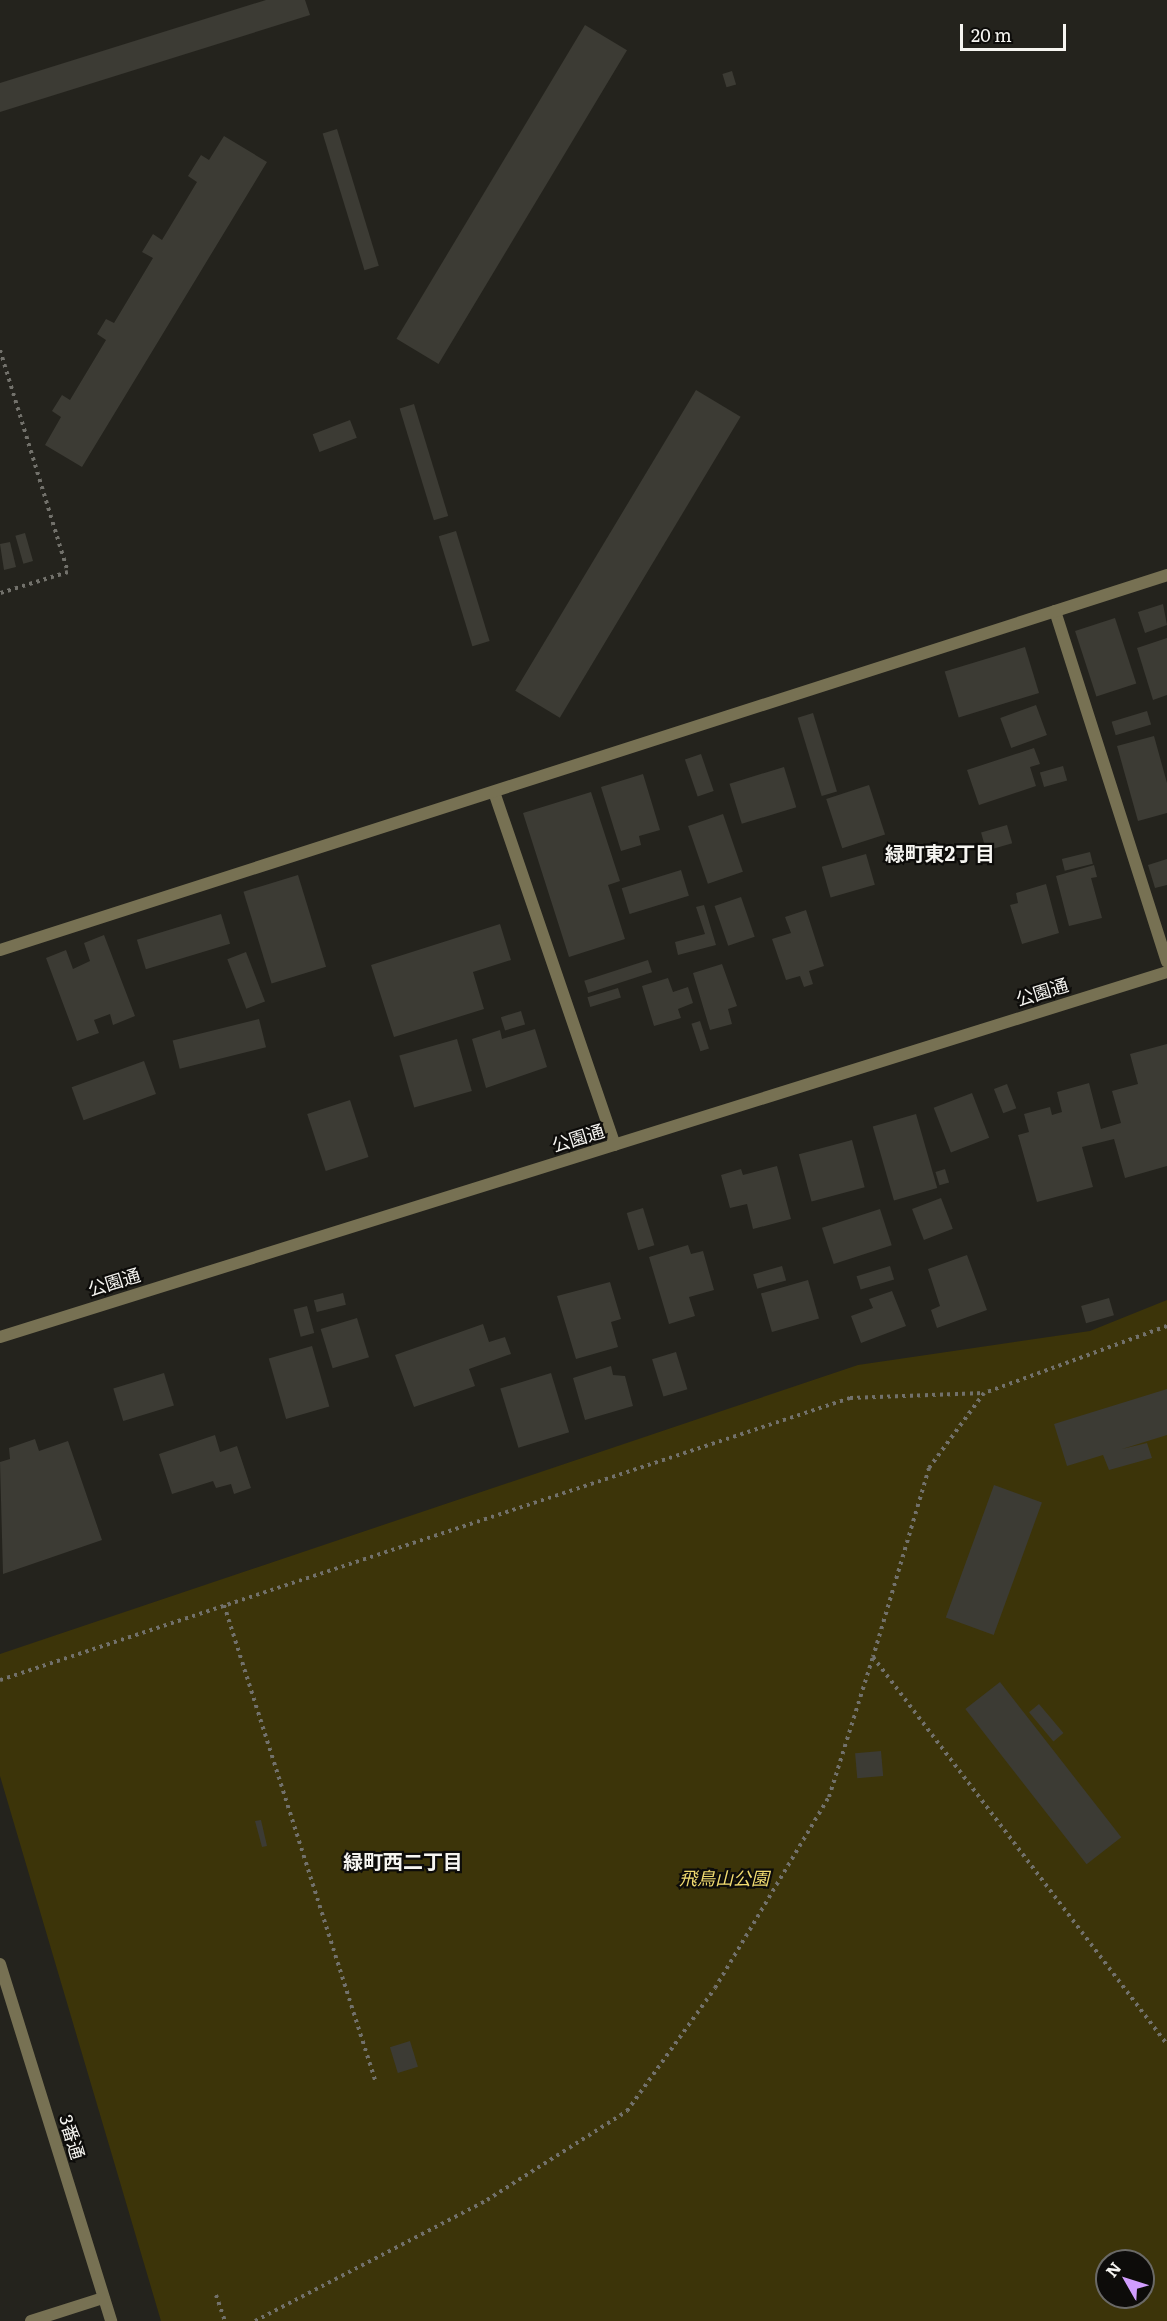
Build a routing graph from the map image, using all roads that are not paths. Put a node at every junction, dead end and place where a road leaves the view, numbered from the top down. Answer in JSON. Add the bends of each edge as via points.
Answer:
{"nodes":[{"id":1,"x":1167,"y":575,"type":"edge"},
{"id":2,"x":1054,"y":611,"type":"junction"},
{"id":3,"x":494,"y":792,"type":"junction"},
{"id":4,"x":0,"y":950,"type":"edge"},
{"id":5,"x":1167,"y":962,"type":"edge"},
{"id":6,"x":1167,"y":972,"type":"edge"},
{"id":7,"x":615,"y":1145,"type":"junction"},
{"id":8,"x":0,"y":1337,"type":"edge"},
{"id":9,"x":0,"y":1964,"type":"edge"},
{"id":10,"x":103,"y":2298,"type":"junction"},
{"id":11,"x":31,"y":2321,"type":"edge"},
{"id":12,"x":111,"y":2321,"type":"edge"}],
"edges":[{"from":1,"to":2,"type":"street"},
{"from":2,"to":3,"type":"street"},
{"from":2,"to":5,"type":"street"},
{"from":3,"to":4,"type":"street"},
{"from":3,"to":7,"type":"street"},
{"from":6,"to":7,"type":"street","name":"公園通"},
{"from":7,"to":8,"type":"street","name":"公園通"},
{"from":9,"to":10,"type":"street","name":"3番通"},
{"from":10,"to":11,"type":"street"},
{"from":10,"to":12,"type":"street","name":"3番通"}]}
